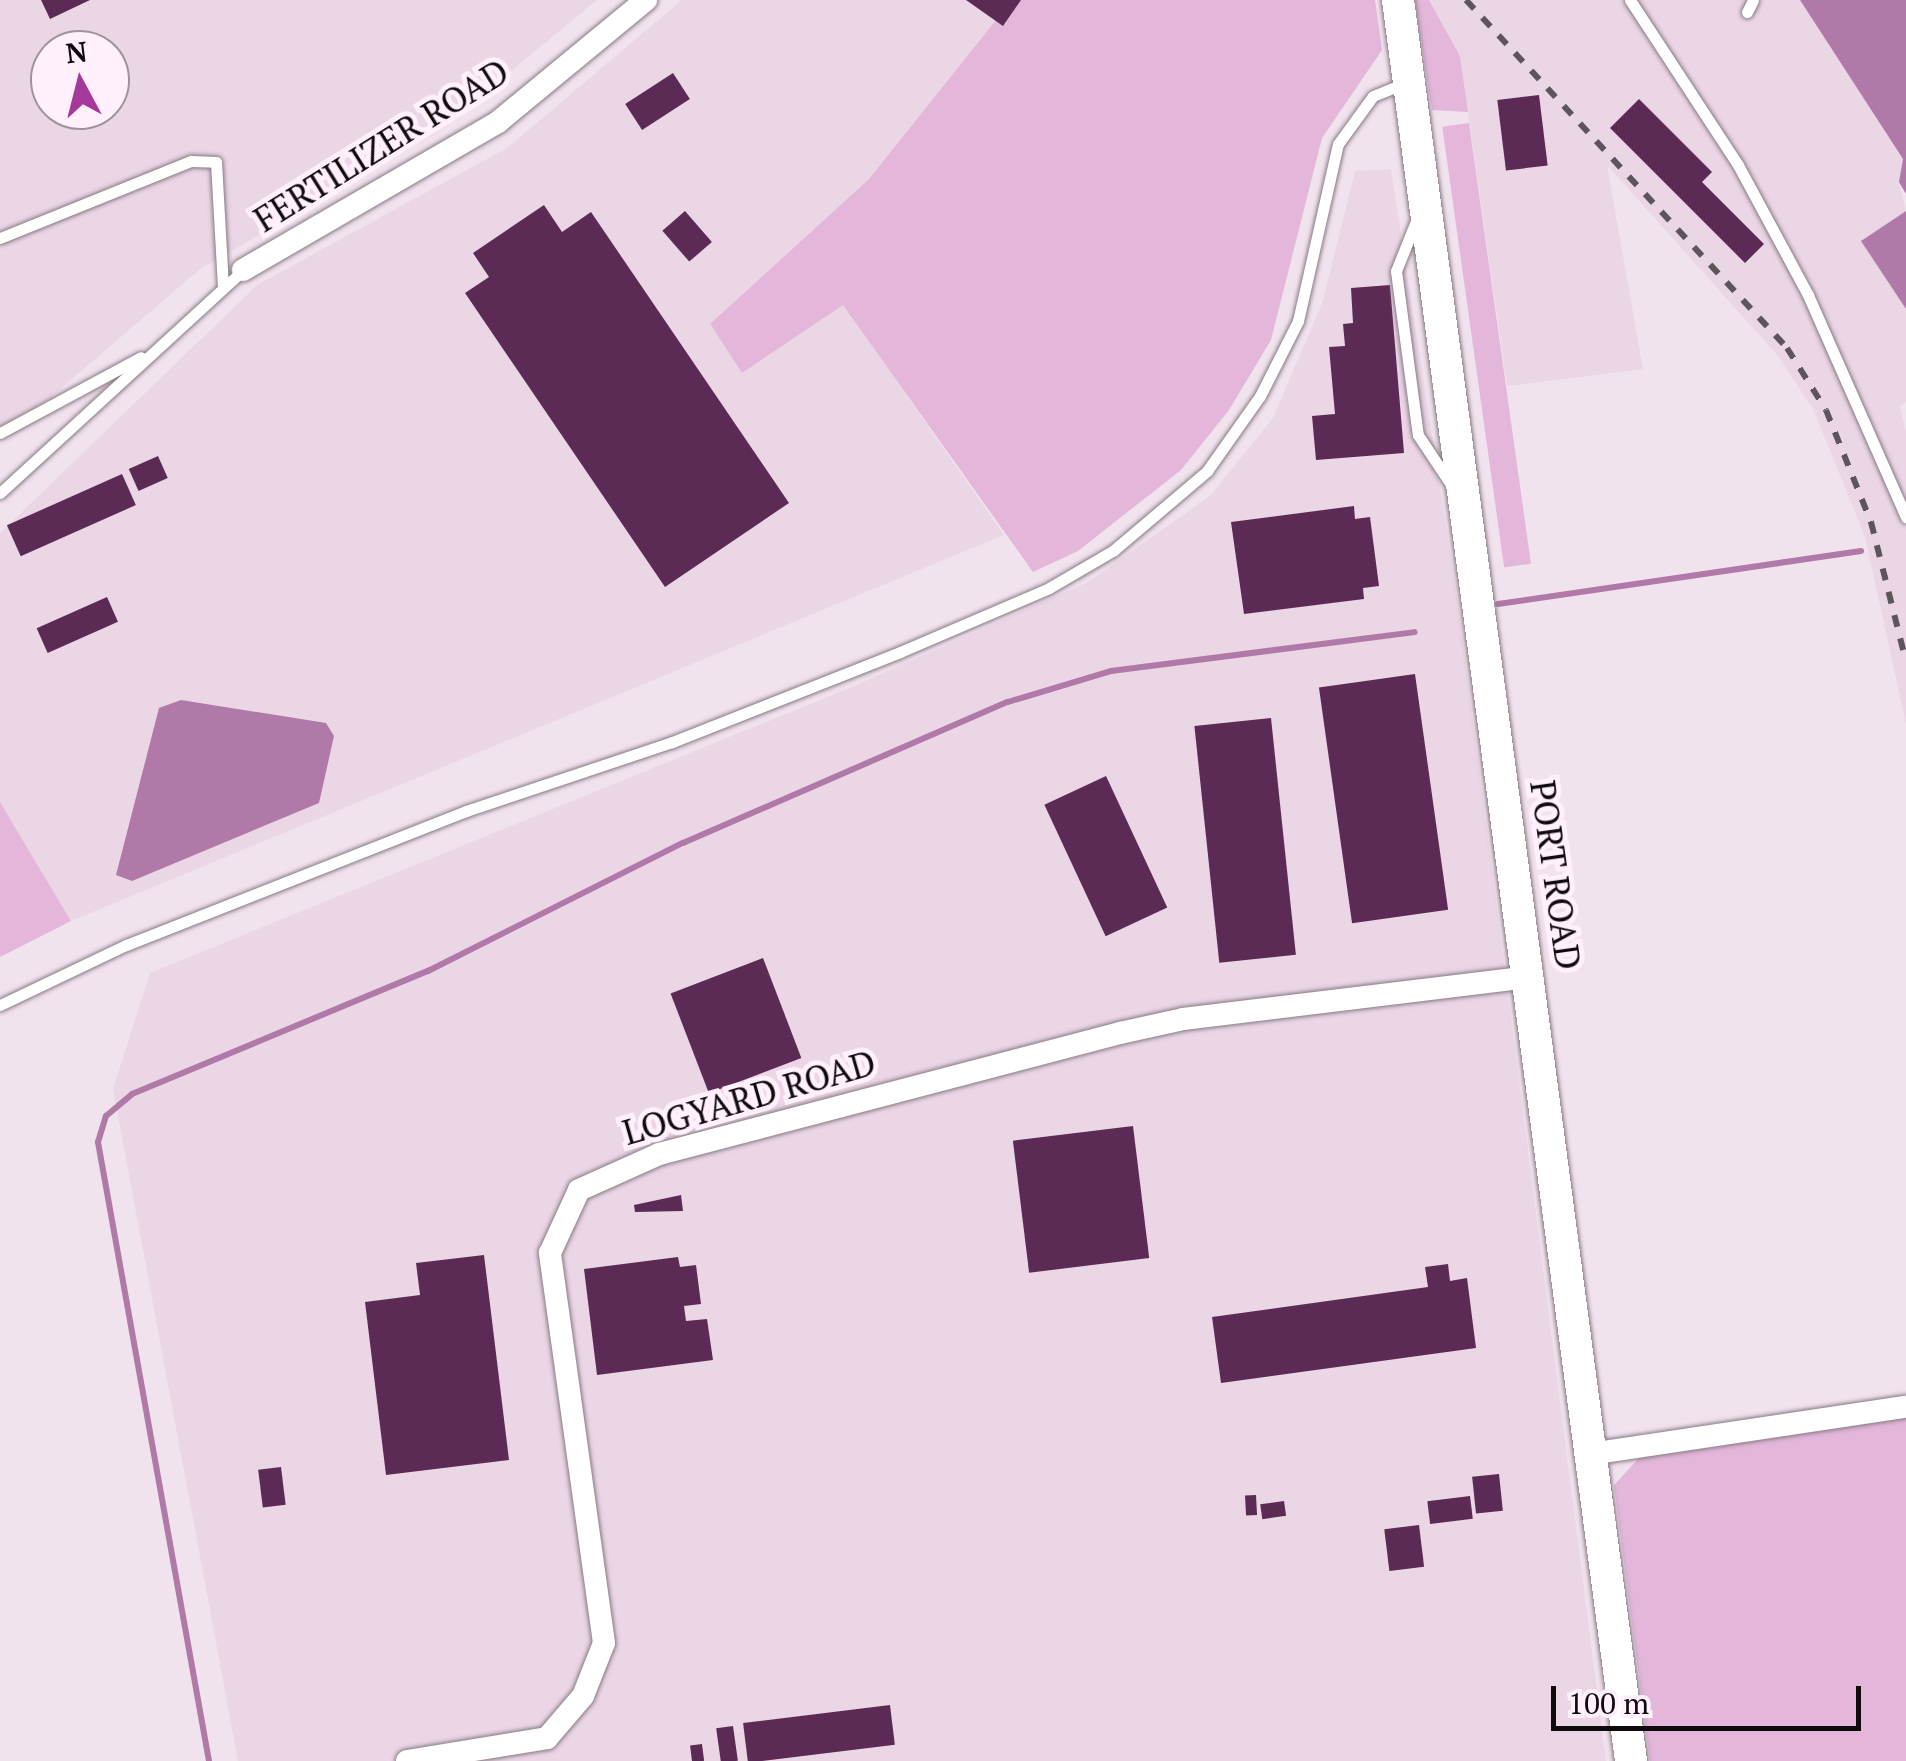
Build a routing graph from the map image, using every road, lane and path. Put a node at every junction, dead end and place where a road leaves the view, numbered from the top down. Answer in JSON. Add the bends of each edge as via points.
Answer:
{"nodes":[{"id":1,"x":646,"y":0,"type":"edge"},
{"id":2,"x":1398,"y":0,"type":"edge"},
{"id":3,"x":1630,"y":0,"type":"edge"},
{"id":4,"x":1410,"y":83,"type":"junction"},
{"id":5,"x":0,"y":238,"type":"edge"},
{"id":6,"x":243,"y":270,"type":"joint"},
{"id":7,"x":223,"y":288,"type":"junction"},
{"id":8,"x":158,"y":348,"type":"junction"},
{"id":9,"x":0,"y":433,"type":"edge"},
{"id":10,"x":0,"y":493,"type":"edge"},
{"id":11,"x":1906,"y":518,"type":"edge"},
{"id":12,"x":1530,"y":977,"type":"junction"},
{"id":13,"x":0,"y":1005,"type":"edge"},
{"id":14,"x":1906,"y":1406,"type":"edge"},
{"id":15,"x":1590,"y":1454,"type":"junction"},
{"id":16,"x":407,"y":1761,"type":"edge"},
{"id":17,"x":1630,"y":1761,"type":"edge"}],
"edges":[{"from":1,"to":6,"type":"street","name":"FERTILIZER ROAD","via":[[498,122]]},
{"from":2,"to":4,"type":"main road","name":"PORT ROAD"},
{"from":3,"to":11,"type":"lane","via":[[1738,165],[1808,294]]},
{"from":4,"to":12,"type":"main road","name":"PORT ROAD"},
{"from":4,"to":13,"type":"lane","via":[[1373,96],[1338,144],[1298,322],[1260,396],[1207,471],[1114,550],[1048,588],[900,652],[672,742],[466,811],[126,945]]},
{"from":5,"to":7,"type":"lane","via":[[191,161],[216,162]]},
{"from":6,"to":7,"type":"lane"},
{"from":7,"to":8,"type":"lane"},
{"from":8,"to":9,"type":"lane"},
{"from":8,"to":10,"type":"lane"},
{"from":12,"to":15,"type":"main road","name":"PORT ROAD"},
{"from":12,"to":16,"type":"street","name":"LOGYARD ROAD","via":[[1183,1019],[1120,1033],[659,1154],[579,1190],[550,1254],[604,1644],[583,1696],[547,1738]]},
{"from":14,"to":15,"type":"street"},
{"from":15,"to":17,"type":"main road","name":"PORT ROAD"}]}
